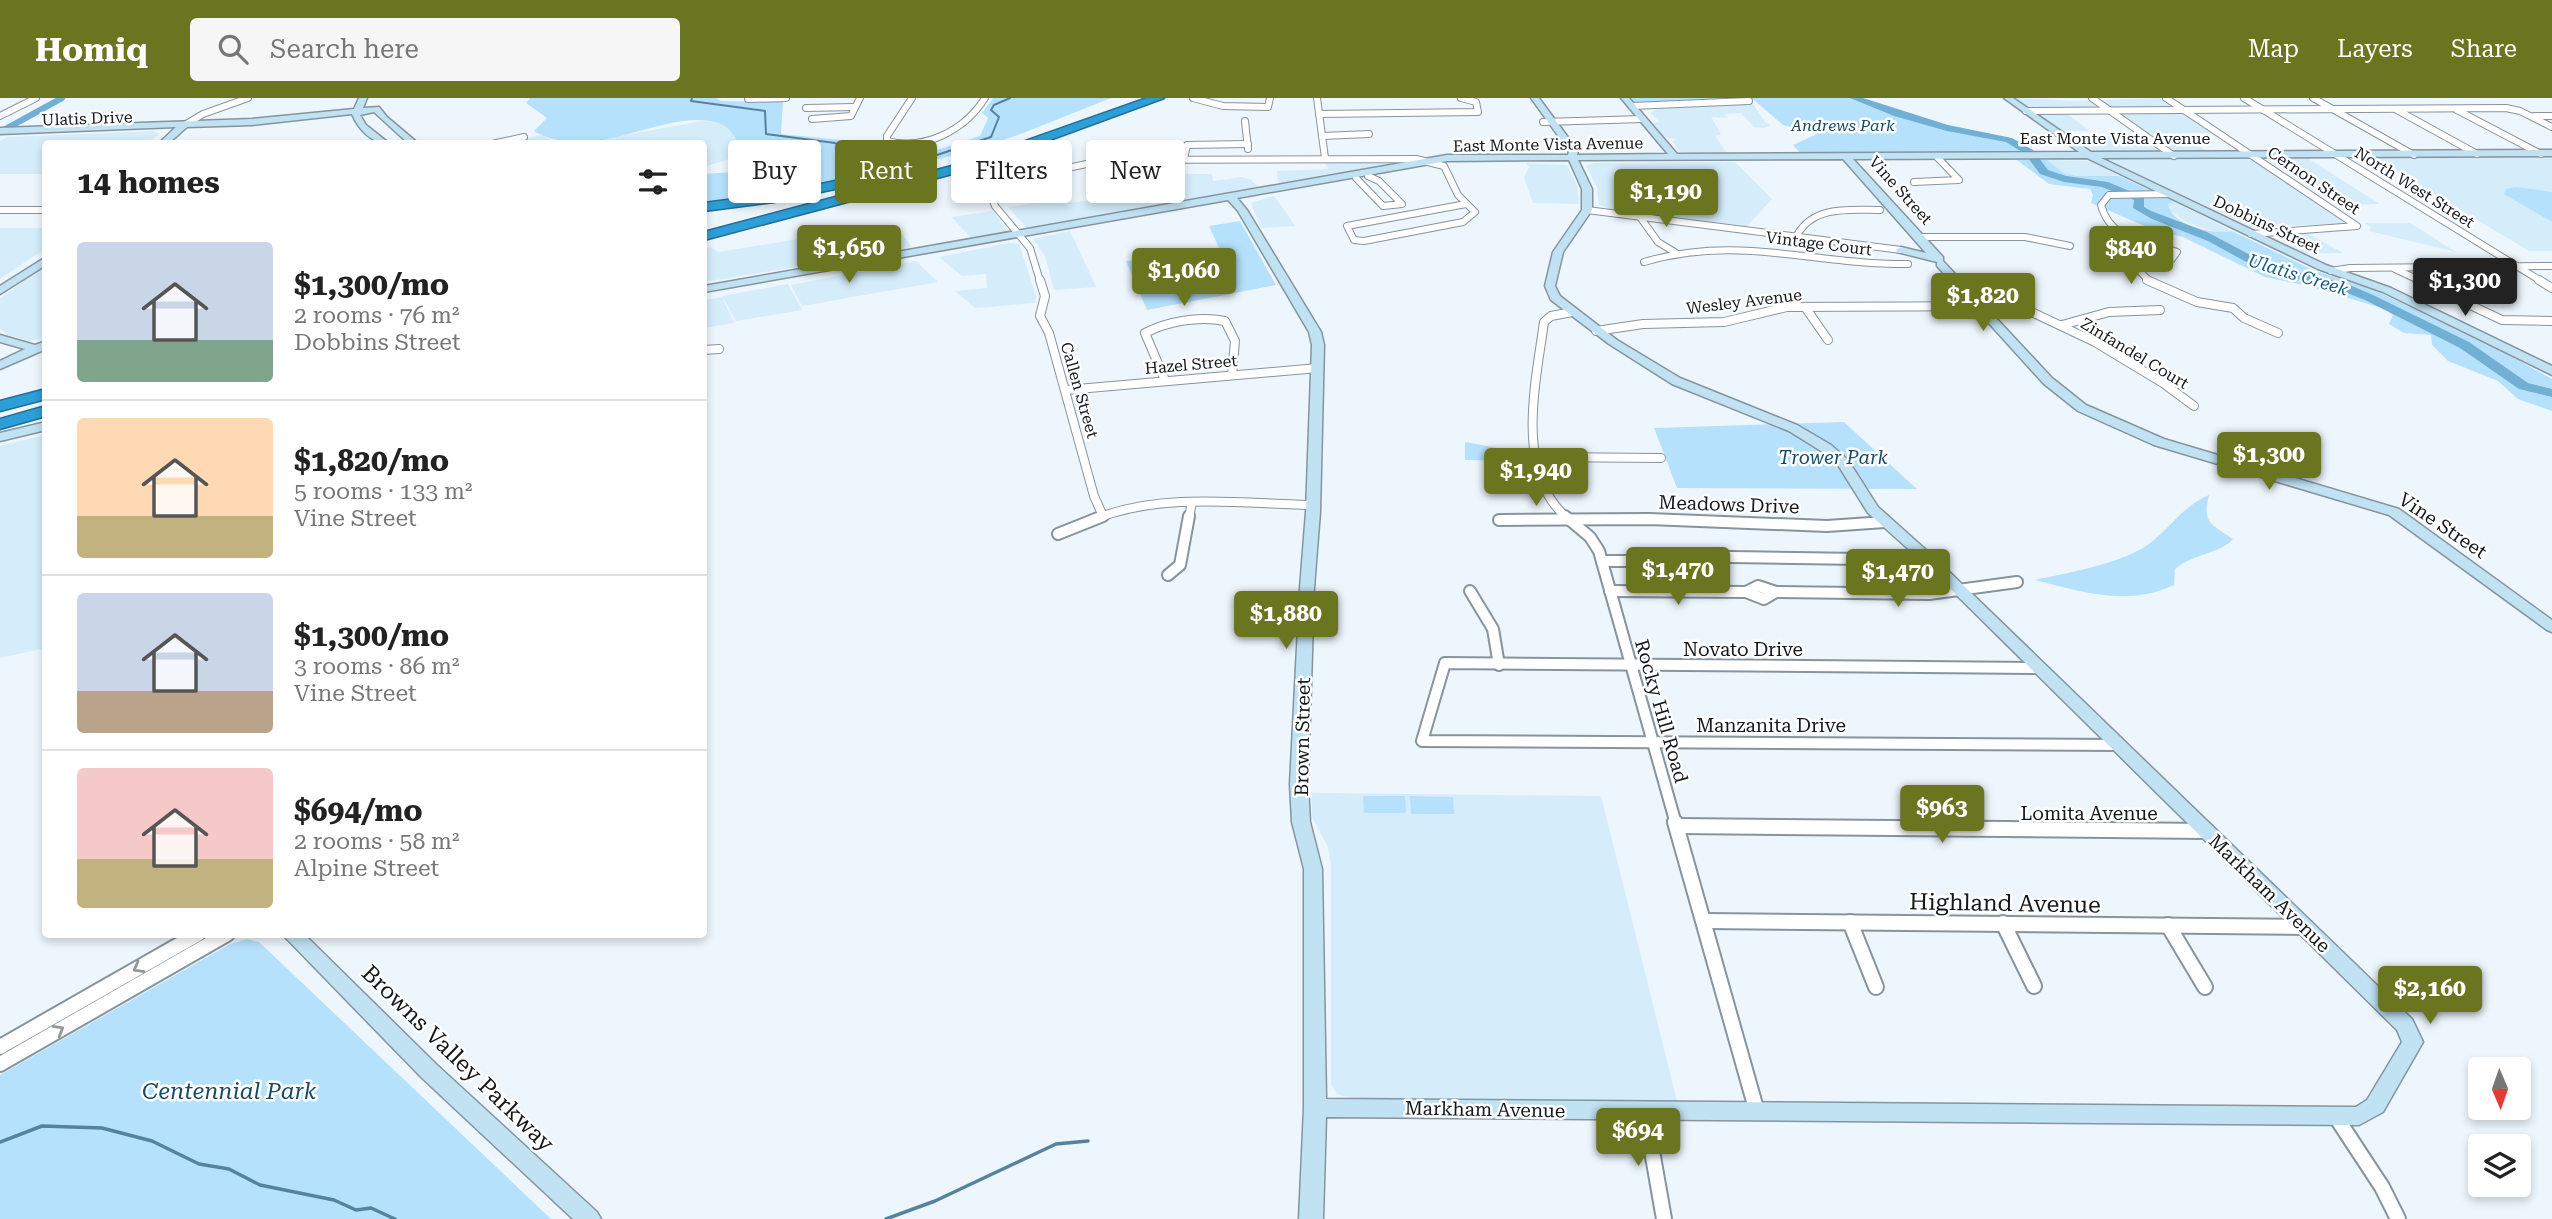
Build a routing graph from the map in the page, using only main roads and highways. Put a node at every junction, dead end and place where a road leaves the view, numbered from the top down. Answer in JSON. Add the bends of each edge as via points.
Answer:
{"nodes":[{"id":1,"x":1133,"y":98,"type":"edge"},
{"id":2,"x":1158,"y":98,"type":"edge"},
{"id":3,"x":1016,"y":140,"type":"edge"},
{"id":4,"x":951,"y":160,"type":"edge"},
{"id":5,"x":951,"y":161,"type":"edge"},
{"id":6,"x":707,"y":206,"type":"edge"},
{"id":7,"x":707,"y":225,"type":"edge"},
{"id":8,"x":707,"y":235,"type":"edge"},
{"id":9,"x":42,"y":395,"type":"edge"},
{"id":10,"x":0,"y":405,"type":"edge"},
{"id":11,"x":42,"y":410,"type":"edge"},
{"id":12,"x":42,"y":410,"type":"edge"},
{"id":13,"x":0,"y":418,"type":"edge"},
{"id":14,"x":0,"y":424,"type":"edge"}],
"edges":[{"from":1,"to":3,"type":"highway"},
{"from":2,"to":8,"type":"highway","via":[[957,169]]},
{"from":4,"to":6,"type":"highway","via":[[774,198]]},
{"from":5,"to":7,"type":"highway"},
{"from":9,"to":10,"type":"highway"},
{"from":11,"to":13,"type":"highway"},
{"from":12,"to":14,"type":"highway"}]}
